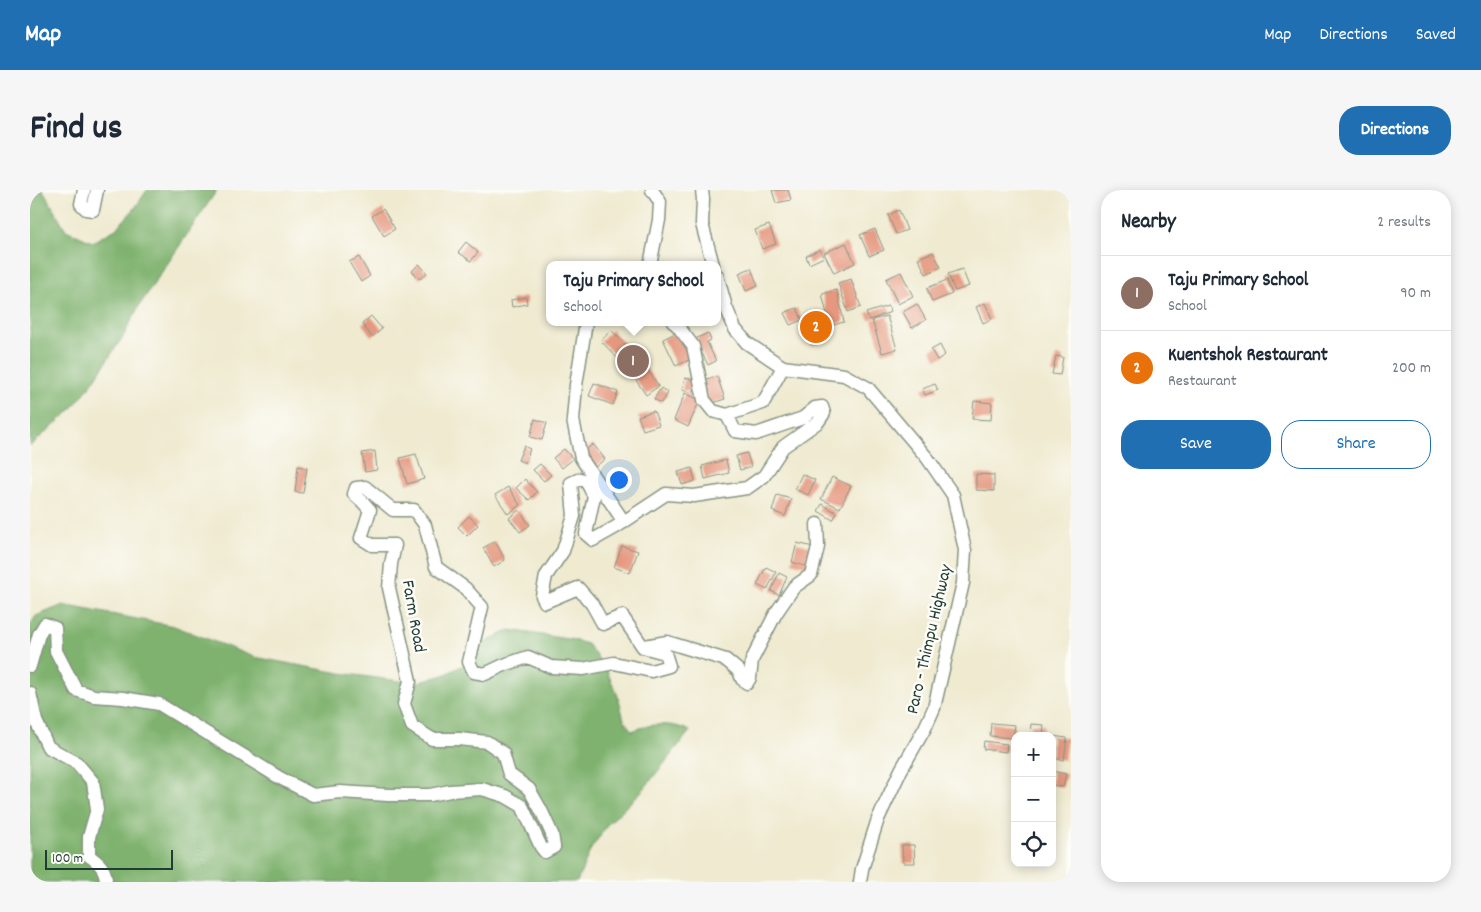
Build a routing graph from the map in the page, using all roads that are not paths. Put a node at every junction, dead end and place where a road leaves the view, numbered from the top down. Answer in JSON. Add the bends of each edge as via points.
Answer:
{"nodes":[{"id":1,"x":84,"y":190,"type":"edge"},
{"id":2,"x":96,"y":190,"type":"edge"},
{"id":3,"x":652,"y":190,"type":"edge"},
{"id":4,"x":702,"y":190,"type":"edge"},
{"id":5,"x":651,"y":261,"type":"edge"},
{"id":6,"x":713,"y":261,"type":"edge"},
{"id":7,"x":721,"y":289,"type":"edge"},
{"id":8,"x":585,"y":326,"type":"edge"},
{"id":9,"x":679,"y":326,"type":"edge"},
{"id":10,"x":783,"y":366,"type":"junction"},
{"id":11,"x":727,"y":415,"type":"junction"},
{"id":12,"x":624,"y":522,"type":"junction"},
{"id":13,"x":817,"y":524,"type":"dead end"},
{"id":14,"x":643,"y":647,"type":"junction"},
{"id":15,"x":30,"y":666,"type":"edge"},
{"id":16,"x":30,"y":693,"type":"edge"},
{"id":17,"x":106,"y":882,"type":"edge"},
{"id":18,"x":860,"y":882,"type":"edge"}],
"edges":[{"from":1,"to":2,"type":"street","via":[[82,204],[93,210]]},
{"from":3,"to":5,"type":"street","via":[[660,202],[660,211]]},
{"from":4,"to":6,"type":"street","via":[[702,224]]},
{"from":7,"to":10,"type":"street","name":"Paro - Thimpu Highway","via":[[735,329],[747,343]]},
{"from":8,"to":12,"type":"street","via":[[573,420],[580,458]]},
{"from":9,"to":11,"type":"street","via":[[694,346],[704,400],[712,411]]},
{"from":10,"to":11,"type":"street","via":[[763,403]]},
{"from":10,"to":18,"type":"street","name":"Paro - Thimpu Highway","via":[[844,375],[868,388],[928,459],[953,495],[966,550],[963,583],[934,708],[878,819]]},
{"from":11,"to":12,"type":"street","via":[[735,431],[756,434],[803,418],[815,408],[822,407],[824,413],[818,422],[783,447],[764,476],[747,488],[694,496],[666,494]]},
{"from":12,"to":14,"type":"street","via":[[593,540],[586,534],[594,496],[586,481],[580,479],[571,483],[574,516],[563,551],[546,576],[542,596],[545,602],[578,588],[603,624],[622,616]]},
{"from":13,"to":14,"type":"street","via":[[818,547],[811,575],[794,587],[776,613],[752,660],[747,683],[726,660],[667,642]]},
{"from":14,"to":15,"type":"street","name":"Farm Road","via":[[665,653],[669,666],[651,670],[614,663],[583,669],[550,667],[528,657],[484,674],[474,672],[469,662],[482,607],[466,588],[436,567],[425,525],[414,510],[393,510],[365,487],[356,488],[354,494],[370,510],[361,538],[372,544],[396,545],[389,588],[410,681],[404,704],[412,726],[432,740],[487,742],[503,754],[509,774],[529,789],[552,834],[554,847],[546,852],[522,806],[505,796],[482,789],[430,795],[340,792],[313,795],[159,704],[94,696],[76,690],[56,651],[55,628],[46,624],[39,634]]},
{"from":16,"to":17,"type":"street","via":[[36,721],[48,747],[77,763],[93,782],[97,809],[88,837],[89,856],[106,873]]}]}
